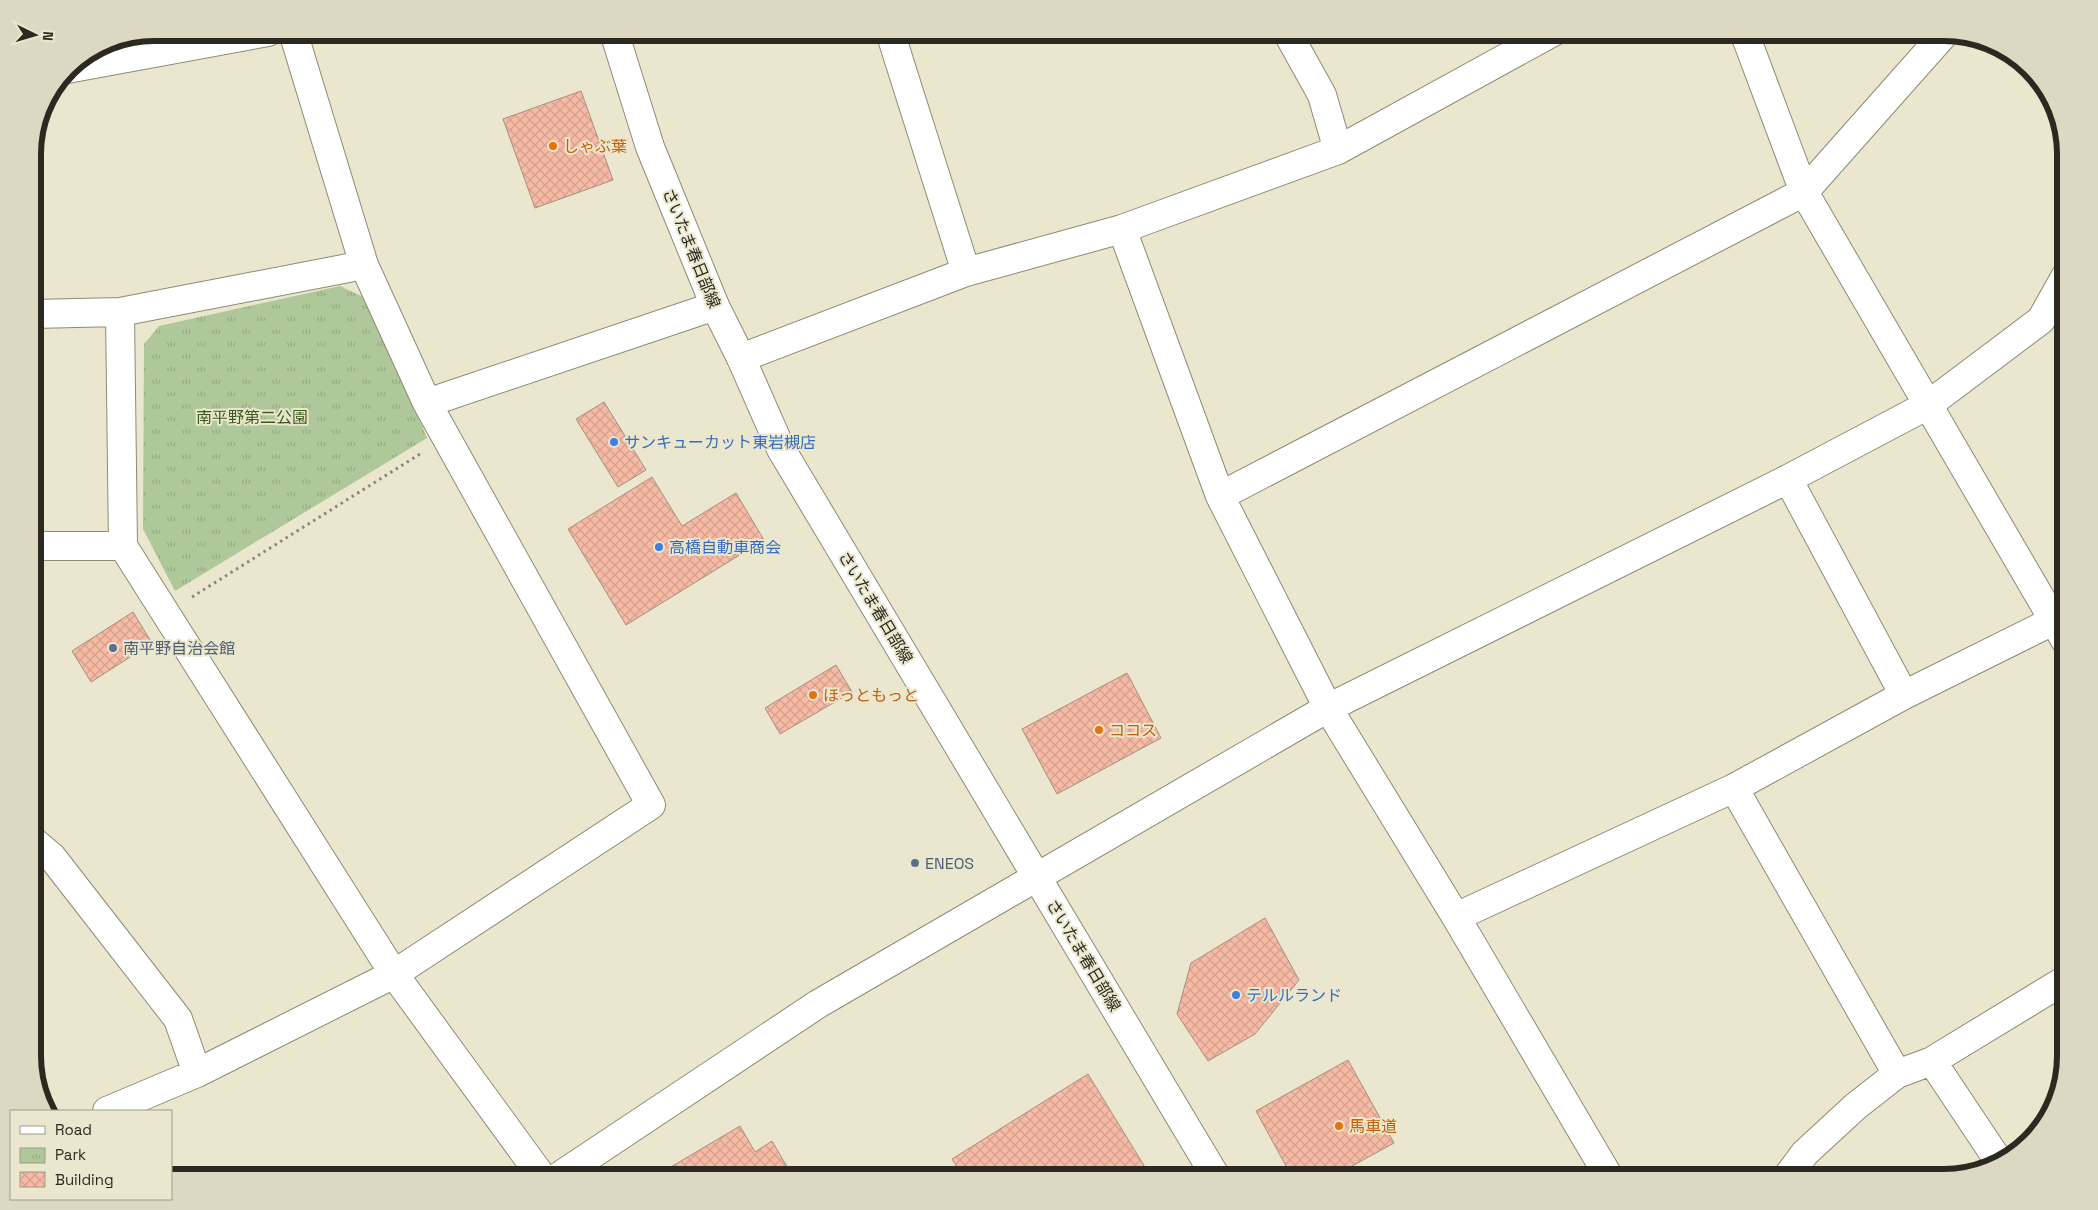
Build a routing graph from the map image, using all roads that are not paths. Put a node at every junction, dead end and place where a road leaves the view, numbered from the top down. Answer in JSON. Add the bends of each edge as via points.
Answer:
{"nodes":[{"id":1,"x":219,"y":41,"type":"edge"},
{"id":2,"x":296,"y":41,"type":"edge"},
{"id":3,"x":617,"y":41,"type":"edge"},
{"id":4,"x":893,"y":41,"type":"edge"},
{"id":5,"x":1292,"y":41,"type":"edge"},
{"id":6,"x":1537,"y":41,"type":"edge"},
{"id":7,"x":1747,"y":41,"type":"edge"},
{"id":8,"x":1938,"y":41,"type":"edge"},
{"id":9,"x":84,"y":66,"type":"edge"},
{"id":10,"x":1338,"y":150,"type":"junction"},
{"id":11,"x":1804,"y":192,"type":"junction"},
{"id":12,"x":1122,"y":229,"type":"junction"},
{"id":13,"x":364,"y":265,"type":"junction"},
{"id":14,"x":966,"y":272,"type":"junction"},
{"id":15,"x":2057,"y":291,"type":"edge"},
{"id":16,"x":715,"y":306,"type":"junction"},
{"id":17,"x":120,"y":312,"type":"junction"},
{"id":18,"x":41,"y":314,"type":"edge"},
{"id":19,"x":741,"y":358,"type":"junction"},
{"id":20,"x":428,"y":402,"type":"junction"},
{"id":21,"x":1928,"y":405,"type":"junction"},
{"id":22,"x":1788,"y":478,"type":"junction"},
{"id":23,"x":1220,"y":496,"type":"junction"},
{"id":24,"x":41,"y":546,"type":"edge"},
{"id":25,"x":123,"y":546,"type":"junction"},
{"id":26,"x":2057,"y":617,"type":"edge"},
{"id":27,"x":2057,"y":626,"type":"edge"},
{"id":28,"x":1904,"y":695,"type":"junction"},
{"id":29,"x":1328,"y":708,"type":"junction"},
{"id":30,"x":1734,"y":788,"type":"junction"},
{"id":31,"x":41,"y":848,"type":"edge"},
{"id":32,"x":1037,"y":877,"type":"junction"},
{"id":33,"x":1456,"y":918,"type":"junction"},
{"id":34,"x":394,"y":974,"type":"junction"},
{"id":35,"x":2057,"y":985,"type":"edge"},
{"id":36,"x":1932,"y":1061,"type":"junction"},
{"id":37,"x":197,"y":1073,"type":"junction"},
{"id":38,"x":1897,"y":1074,"type":"junction"},
{"id":39,"x":109,"y":1110,"type":"edge"},
{"id":40,"x":1996,"y":1156,"type":"edge"},
{"id":41,"x":535,"y":1169,"type":"edge"},
{"id":42,"x":571,"y":1169,"type":"edge"},
{"id":43,"x":1211,"y":1169,"type":"edge"},
{"id":44,"x":1604,"y":1169,"type":"edge"},
{"id":45,"x":1793,"y":1169,"type":"edge"}],
"edges":[{"from":1,"to":9,"type":"street"},
{"from":2,"to":13,"type":"street"},
{"from":3,"to":16,"type":"street","name":"さいたま春日部線","via":[[650,147]]},
{"from":4,"to":14,"type":"street"},
{"from":5,"to":10,"type":"street","via":[[1322,96]]},
{"from":6,"to":10,"type":"street"},
{"from":7,"to":11,"type":"street"},
{"from":8,"to":11,"type":"street"},
{"from":10,"to":12,"type":"street"},
{"from":11,"to":21,"type":"street"},
{"from":11,"to":23,"type":"street"},
{"from":12,"to":14,"type":"street"},
{"from":12,"to":23,"type":"street"},
{"from":13,"to":17,"type":"street"},
{"from":13,"to":20,"type":"street"},
{"from":14,"to":19,"type":"street"},
{"from":15,"to":21,"type":"street","via":[[2040,320]]},
{"from":16,"to":19,"type":"street","name":"さいたま春日部線"},
{"from":16,"to":20,"type":"street"},
{"from":17,"to":18,"type":"street"},
{"from":17,"to":25,"type":"street"},
{"from":19,"to":32,"type":"street","name":"さいたま春日部線","via":[[782,449]]},
{"from":20,"to":34,"type":"street","via":[[651,805]]},
{"from":21,"to":22,"type":"street"},
{"from":21,"to":26,"type":"street"},
{"from":22,"to":28,"type":"street"},
{"from":22,"to":29,"type":"street"},
{"from":23,"to":29,"type":"street"},
{"from":24,"to":25,"type":"street"},
{"from":25,"to":34,"type":"street"},
{"from":27,"to":28,"type":"street"},
{"from":28,"to":30,"type":"street"},
{"from":29,"to":32,"type":"street"},
{"from":29,"to":33,"type":"street"},
{"from":30,"to":33,"type":"street"},
{"from":30,"to":38,"type":"street"},
{"from":31,"to":37,"type":"street","via":[[52,857],[178,1019]]},
{"from":32,"to":42,"type":"street","via":[[818,1004]]},
{"from":32,"to":43,"type":"street","name":"さいたま春日部線"},
{"from":33,"to":44,"type":"street"},
{"from":34,"to":37,"type":"street"},
{"from":34,"to":41,"type":"street"},
{"from":35,"to":36,"type":"street"},
{"from":36,"to":38,"type":"street"},
{"from":36,"to":40,"type":"street"},
{"from":37,"to":39,"type":"street"},
{"from":38,"to":45,"type":"street","via":[[1856,1106],[1805,1153]]}]}
